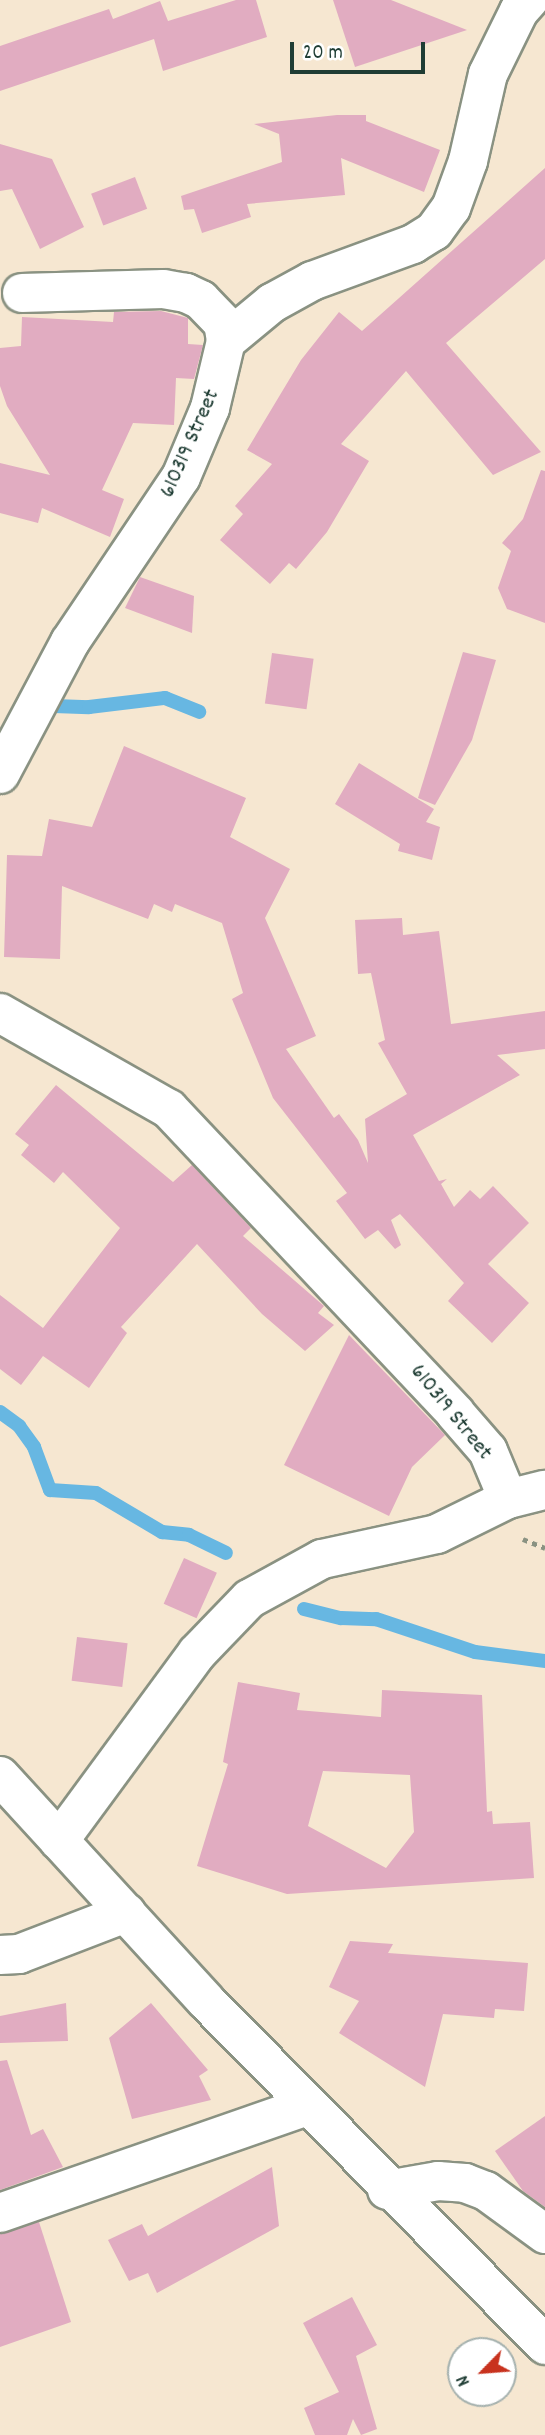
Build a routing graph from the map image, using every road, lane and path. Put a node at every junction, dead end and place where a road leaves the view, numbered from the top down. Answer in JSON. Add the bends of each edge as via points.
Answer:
{"nodes":[{"id":1,"x":530,"y":0,"type":"edge"},
{"id":2,"x":22,"y":293,"type":"dead end"},
{"id":3,"x":226,"y":341,"type":"junction"},
{"id":4,"x":0,"y":774,"type":"edge"},
{"id":5,"x":0,"y":1013,"type":"edge"},
{"id":6,"x":545,"y":1490,"type":"edge"},
{"id":7,"x":508,"y":1499,"type":"junction"},
{"id":8,"x":0,"y":1776,"type":"edge"},
{"id":9,"x":60,"y":1841,"type":"junction"},
{"id":10,"x":126,"y":1913,"type":"junction"},
{"id":11,"x":0,"y":1955,"type":"edge"},
{"id":12,"x":308,"y":2106,"type":"junction"},
{"id":13,"x":387,"y":2190,"type":"junction"},
{"id":14,"x":0,"y":2213,"type":"edge"},
{"id":15,"x":545,"y":2234,"type":"edge"},
{"id":16,"x":545,"y":2345,"type":"edge"}],
"edges":[{"from":1,"to":3,"type":"street","via":[[519,11],[488,74],[468,161],[451,208],[433,231],[413,244],[312,281],[272,303]]},
{"from":2,"to":3,"type":"street","via":[[163,289],[186,293],[201,300],[223,323]]},
{"from":3,"to":4,"type":"street","name":"610319 Street","via":[[210,408],[181,477],[70,642]]},
{"from":5,"to":7,"type":"street","name":"610319 Street","via":[[169,1109],[455,1413],[488,1451]]},
{"from":6,"to":7,"type":"street"},
{"from":7,"to":9,"type":"street","via":[[437,1534],[322,1559],[249,1599],[197,1653]]},
{"from":8,"to":9,"type":"street"},
{"from":9,"to":10,"type":"street"},
{"from":10,"to":11,"type":"street","via":[[19,1954]]},
{"from":10,"to":12,"type":"street"},
{"from":12,"to":13,"type":"street"},
{"from":12,"to":14,"type":"street"},
{"from":13,"to":15,"type":"street","via":[[438,2181],[465,2183],[486,2191]]},
{"from":13,"to":16,"type":"street"}]}
